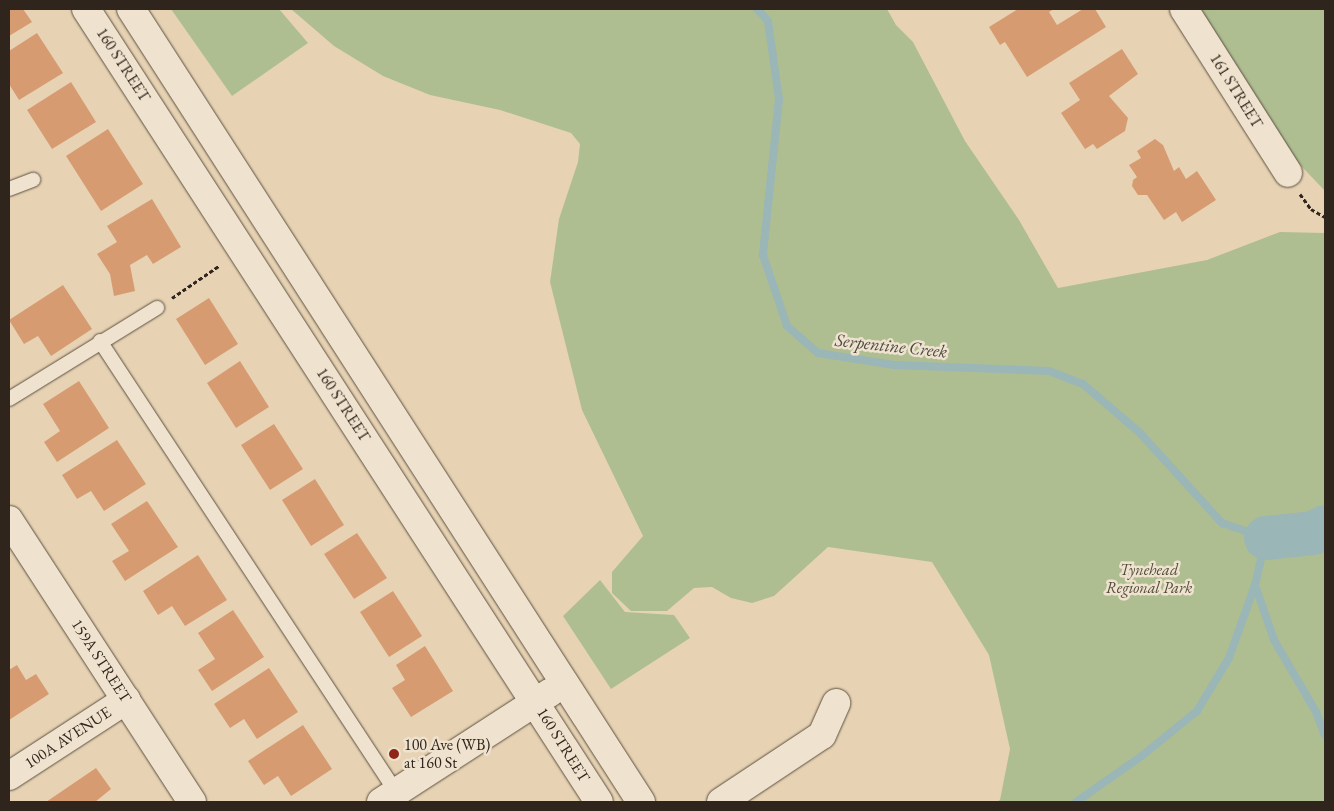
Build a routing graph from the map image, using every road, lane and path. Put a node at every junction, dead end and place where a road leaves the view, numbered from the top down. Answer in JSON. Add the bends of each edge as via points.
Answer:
{"nodes":[{"id":1,"x":86,"y":9,"type":"edge"},
{"id":2,"x":131,"y":9,"type":"edge"},
{"id":3,"x":1184,"y":9,"type":"edge"},
{"id":4,"x":1288,"y":173,"type":"joint"},
{"id":5,"x":33,"y":180,"type":"dead end"},
{"id":6,"x":9,"y":189,"type":"edge"},
{"id":7,"x":1325,"y":216,"type":"edge"},
{"id":8,"x":220,"y":265,"type":"dead end"},
{"id":9,"x":157,"y":308,"type":"joint"},
{"id":10,"x":100,"y":341,"type":"junction"},
{"id":11,"x":9,"y":399,"type":"edge"},
{"id":12,"x":9,"y":520,"type":"edge"},
{"id":13,"x":565,"y":683,"type":"junction"},
{"id":14,"x":126,"y":700,"type":"junction"},
{"id":15,"x":535,"y":702,"type":"junction"},
{"id":16,"x":836,"y":703,"type":"dead end"},
{"id":17,"x":9,"y":776,"type":"edge"},
{"id":18,"x":393,"y":799,"type":"edge"},
{"id":19,"x":192,"y":802,"type":"edge"},
{"id":20,"x":598,"y":802,"type":"edge"},
{"id":21,"x":641,"y":802,"type":"edge"},
{"id":22,"x":721,"y":802,"type":"edge"}],
"edges":[{"from":1,"to":15,"type":"main road","name":"160 STREET"},
{"from":2,"to":13,"type":"main road"},
{"from":3,"to":4,"type":"main road","name":"161 STREET"},
{"from":4,"to":7,"type":"path","via":[[1311,209]]},
{"from":5,"to":6,"type":"lane"},
{"from":8,"to":9,"type":"path"},
{"from":9,"to":10,"type":"lane"},
{"from":10,"to":11,"type":"lane"},
{"from":10,"to":18,"type":"lane"},
{"from":12,"to":14,"type":"main road","name":"159A STREET"},
{"from":13,"to":15,"type":"main road"},
{"from":13,"to":21,"type":"main road"},
{"from":14,"to":17,"type":"main road","name":"100A AVENUE"},
{"from":14,"to":19,"type":"main road","name":"159A STREET"},
{"from":15,"to":18,"type":"main road"},
{"from":15,"to":20,"type":"main road","name":"160 STREET"},
{"from":16,"to":22,"type":"main road","via":[[822,735]]}]}
